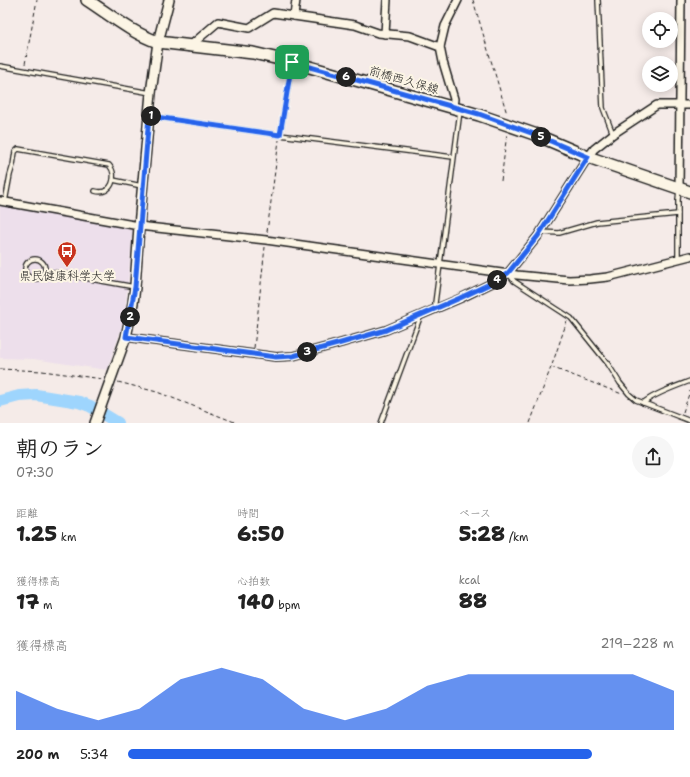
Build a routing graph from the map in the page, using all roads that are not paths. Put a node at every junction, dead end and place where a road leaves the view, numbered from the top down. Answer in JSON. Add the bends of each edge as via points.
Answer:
{"nodes":[{"id":1,"x":88,"y":0,"type":"edge"},
{"id":2,"x":169,"y":0,"type":"edge"},
{"id":3,"x":296,"y":0,"type":"edge"},
{"id":4,"x":387,"y":0,"type":"edge"},
{"id":5,"x":458,"y":0,"type":"edge"},
{"id":6,"x":598,"y":0,"type":"edge"},
{"id":7,"x":681,"y":0,"type":"edge"},
{"id":8,"x":294,"y":16,"type":"junction"},
{"id":9,"x":385,"y":34,"type":"junction"},
{"id":10,"x":158,"y":42,"type":"junction"},
{"id":11,"x":190,"y":46,"type":"junction"},
{"id":12,"x":440,"y":47,"type":"junction"},
{"id":13,"x":292,"y":62,"type":"junction"},
{"id":14,"x":0,"y":66,"type":"edge"},
{"id":15,"x":151,"y":93,"type":"junction"},
{"id":16,"x":680,"y":105,"type":"junction"},
{"id":17,"x":690,"y":105,"type":"edge"},
{"id":18,"x":456,"y":109,"type":"junction"},
{"id":19,"x":149,"y":116,"type":"junction"},
{"id":20,"x":613,"y":134,"type":"junction"},
{"id":21,"x":280,"y":135,"type":"junction"},
{"id":22,"x":453,"y":157,"type":"junction"},
{"id":23,"x":588,"y":157,"type":"junction"},
{"id":24,"x":113,"y":180,"type":"junction"},
{"id":25,"x":143,"y":186,"type":"junction"},
{"id":26,"x":679,"y":188,"type":"junction"},
{"id":27,"x":95,"y":191,"type":"dead end"},
{"id":28,"x":690,"y":192,"type":"edge"},
{"id":29,"x":3,"y":201,"type":"edge"},
{"id":30,"x":678,"y":214,"type":"junction"},
{"id":31,"x":139,"y":226,"type":"junction"},
{"id":32,"x":540,"y":232,"type":"junction"},
{"id":33,"x":690,"y":256,"type":"edge"},
{"id":34,"x":678,"y":259,"type":"junction"},
{"id":35,"x":439,"y":264,"type":"junction"},
{"id":36,"x":46,"y":271,"type":"junction"},
{"id":37,"x":508,"y":273,"type":"junction"},
{"id":38,"x":135,"y":287,"type":"junction"},
{"id":39,"x":435,"y":309,"type":"junction"},
{"id":40,"x":422,"y":314,"type":"junction"},
{"id":41,"x":126,"y":337,"type":"junction"},
{"id":42,"x":690,"y":381,"type":"edge"},
{"id":43,"x":643,"y":403,"type":"junction"},
{"id":44,"x":690,"y":421,"type":"edge"},
{"id":45,"x":95,"y":423,"type":"edge"},
{"id":46,"x":381,"y":423,"type":"edge"}],
"edges":[{"from":1,"to":10,"type":"main road","name":"前橋西久保線","via":[[130,28]]},
{"from":2,"to":10,"type":"street"},
{"from":3,"to":8,"type":"street"},
{"from":4,"to":9,"type":"street"},
{"from":5,"to":12,"type":"street","via":[[445,26]]},
{"from":6,"to":20,"type":"lane","via":[[603,108]]},
{"from":7,"to":16,"type":"street"},
{"from":8,"to":9,"type":"street","via":[[355,26]]},
{"from":8,"to":11,"type":"street","via":[[273,12],[249,28],[218,22]]},
{"from":9,"to":12,"type":"street","via":[[410,36]]},
{"from":10,"to":11,"type":"main road","name":"前橋西久保線"},
{"from":10,"to":15,"type":"street"},
{"from":11,"to":13,"type":"main road","name":"前橋西久保線","via":[[253,53]]},
{"from":12,"to":18,"type":"street"},
{"from":13,"to":18,"type":"main road","name":"前橋西久保線"},
{"from":13,"to":21,"type":"lane"},
{"from":14,"to":15,"type":"lane"},
{"from":15,"to":19,"type":"street"},
{"from":16,"to":17,"type":"street"},
{"from":16,"to":20,"type":"street","via":[[657,105]]},
{"from":16,"to":26,"type":"street"},
{"from":18,"to":22,"type":"lane"},
{"from":18,"to":23,"type":"main road","name":"前橋西久保線","via":[[508,124]]},
{"from":19,"to":21,"type":"lane"},
{"from":19,"to":25,"type":"street"},
{"from":20,"to":23,"type":"street"},
{"from":21,"to":22,"type":"lane"},
{"from":22,"to":35,"type":"lane"},
{"from":23,"to":26,"type":"main road","name":"前橋西久保線"},
{"from":23,"to":32,"type":"street"},
{"from":24,"to":25,"type":"lane"},
{"from":24,"to":27,"type":"lane","via":[[107,190]]},
{"from":24,"to":29,"type":"lane","via":[[112,169],[107,165],[18,150]]},
{"from":25,"to":31,"type":"street"},
{"from":26,"to":28,"type":"main road","name":"前橋西久保線"},
{"from":26,"to":30,"type":"lane"},
{"from":29,"to":31,"type":"street"},
{"from":30,"to":32,"type":"lane","via":[[597,222],[559,233]]},
{"from":30,"to":34,"type":"lane"},
{"from":31,"to":35,"type":"street","via":[[266,240]]},
{"from":31,"to":38,"type":"street"},
{"from":32,"to":37,"type":"street"},
{"from":33,"to":34,"type":"street"},
{"from":34,"to":37,"type":"street","via":[[608,277],[590,279],[569,280]]},
{"from":35,"to":37,"type":"street"},
{"from":35,"to":39,"type":"lane"},
{"from":36,"to":36,"type":"lane","via":[[40,279],[33,280],[25,274],[25,267],[32,259],[39,260],[44,264]]},
{"from":36,"to":38,"type":"lane"},
{"from":37,"to":39,"type":"street"},
{"from":37,"to":43,"type":"lane","via":[[514,281],[574,321],[608,364],[620,384],[636,400]]},
{"from":38,"to":41,"type":"street"},
{"from":39,"to":40,"type":"street"},
{"from":40,"to":41,"type":"street","via":[[386,330],[293,356],[276,357]]},
{"from":40,"to":46,"type":"lane"},
{"from":41,"to":45,"type":"street"},
{"from":42,"to":43,"type":"lane"},
{"from":43,"to":44,"type":"lane"}]}
